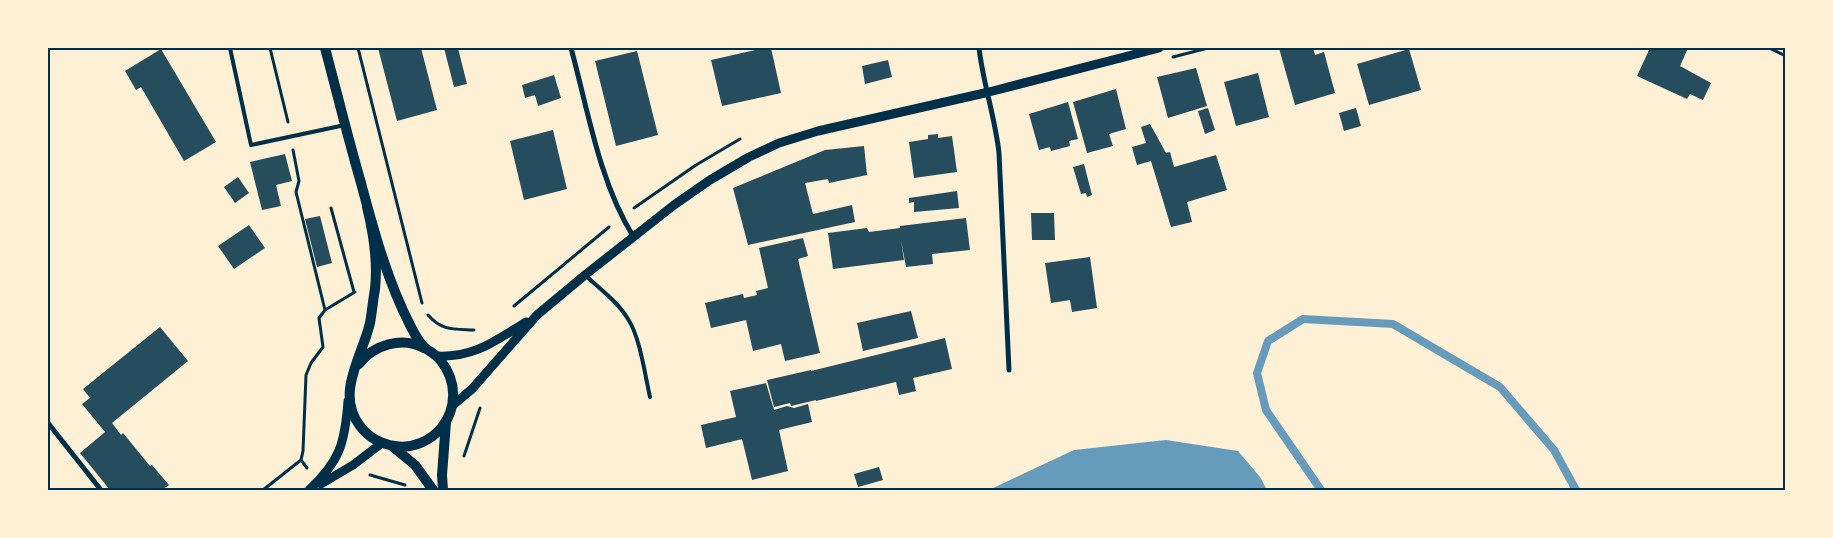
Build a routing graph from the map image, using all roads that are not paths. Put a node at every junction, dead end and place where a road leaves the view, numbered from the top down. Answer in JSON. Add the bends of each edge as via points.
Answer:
{"nodes":[{"id":1,"x":230,"y":48,"type":"edge"},
{"id":2,"x":325,"y":48,"type":"edge"},
{"id":3,"x":571,"y":48,"type":"edge"},
{"id":4,"x":979,"y":48,"type":"edge"},
{"id":5,"x":1159,"y":48,"type":"edge"},
{"id":6,"x":989,"y":92,"type":"junction"},
{"id":7,"x":345,"y":124,"type":"junction"},
{"id":8,"x":367,"y":207,"type":"junction"},
{"id":9,"x":633,"y":236,"type":"junction"},
{"id":10,"x":585,"y":275,"type":"junction"},
{"id":11,"x":537,"y":315,"type":"junction"},
{"id":12,"x":433,"y":353,"type":"junction"},
{"id":13,"x":1009,"y":370,"type":"dead end"},
{"id":14,"x":352,"y":378,"type":"junction"},
{"id":15,"x":349,"y":391,"type":"junction"},
{"id":16,"x":650,"y":396,"type":"dead end"},
{"id":17,"x":452,"y":406,"type":"junction"},
{"id":18,"x":446,"y":422,"type":"junction"},
{"id":19,"x":48,"y":423,"type":"edge"},
{"id":20,"x":382,"y":443,"type":"junction"},
{"id":21,"x":393,"y":446,"type":"junction"},
{"id":22,"x":101,"y":490,"type":"edge"},
{"id":23,"x":309,"y":490,"type":"edge"},
{"id":24,"x":313,"y":490,"type":"edge"},
{"id":25,"x":433,"y":490,"type":"edge"},
{"id":26,"x":443,"y":490,"type":"edge"}],
"edges":[{"from":1,"to":7,"type":"lane","via":[[251,145]]},
{"from":2,"to":7,"type":"main road"},
{"from":3,"to":9,"type":"street","via":[[607,185]]},
{"from":4,"to":6,"type":"street"},
{"from":5,"to":6,"type":"street"},
{"from":6,"to":9,"type":"street","via":[[818,130],[779,143],[710,180]]},
{"from":6,"to":13,"type":"street","via":[[999,153]]},
{"from":7,"to":8,"type":"main road"},
{"from":8,"to":12,"type":"main road","via":[[409,324],[417,338]]},
{"from":8,"to":14,"type":"main road","via":[[376,248],[375,288],[370,323]]},
{"from":9,"to":10,"type":"street"},
{"from":10,"to":11,"type":"street"},
{"from":10,"to":16,"type":"lane","via":[[629,320]]},
{"from":11,"to":12,"type":"street","via":[[474,352],[458,356]]},
{"from":11,"to":17,"type":"street","via":[[472,389]]},
{"from":12,"to":14,"type":"main road","via":[[409,343],[379,347],[362,360]]},
{"from":12,"to":17,"type":"main road","via":[[451,378]]},
{"from":14,"to":15,"type":"main road"},
{"from":15,"to":20,"type":"main road","via":[[350,407],[357,422],[372,438]]},
{"from":15,"to":23,"type":"street","via":[[343,440],[334,462]]},
{"from":17,"to":18,"type":"main road"},
{"from":18,"to":21,"type":"main road","via":[[427,440],[410,446]]},
{"from":18,"to":26,"type":"main road"},
{"from":19,"to":22,"type":"street"},
{"from":20,"to":21,"type":"main road"},
{"from":20,"to":24,"type":"street"},
{"from":21,"to":25,"type":"main road","via":[[416,465]]}]}
